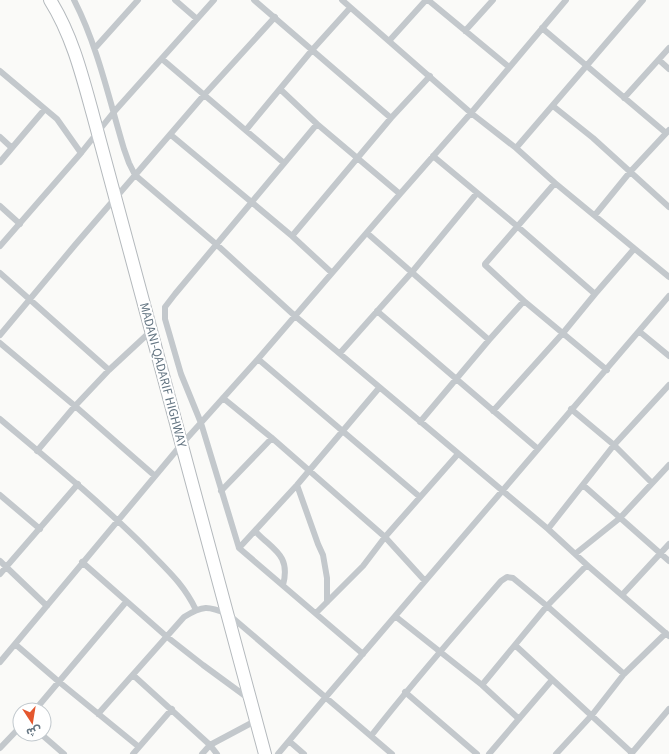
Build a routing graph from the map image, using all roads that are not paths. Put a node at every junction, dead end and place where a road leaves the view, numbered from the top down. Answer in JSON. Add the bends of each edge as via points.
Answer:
{"nodes":[{"id":1,"x":50,"y":0,"type":"edge"},
{"id":2,"x":74,"y":0,"type":"edge"},
{"id":3,"x":138,"y":0,"type":"edge"},
{"id":4,"x":175,"y":0,"type":"edge"},
{"id":5,"x":214,"y":0,"type":"edge"},
{"id":6,"x":254,"y":0,"type":"edge"},
{"id":7,"x":342,"y":0,"type":"edge"},
{"id":8,"x":427,"y":0,"type":"edge"},
{"id":9,"x":493,"y":0,"type":"edge"},
{"id":10,"x":566,"y":0,"type":"edge"},
{"id":11,"x":644,"y":0,"type":"edge"},
{"id":12,"x":350,"y":8,"type":"junction"},
{"id":13,"x":275,"y":17,"type":"junction"},
{"id":14,"x":197,"y":19,"type":"junction"},
{"id":15,"x":542,"y":28,"type":"junction"},
{"id":16,"x":465,"y":31,"type":"junction"},
{"id":17,"x":389,"y":41,"type":"junction"},
{"id":18,"x":95,"y":48,"type":"junction"},
{"id":19,"x":669,"y":48,"type":"edge"},
{"id":20,"x":312,"y":50,"type":"junction"},
{"id":21,"x":162,"y":59,"type":"junction"},
{"id":22,"x":659,"y":60,"type":"junction"},
{"id":23,"x":587,"y":66,"type":"junction"},
{"id":24,"x":508,"y":67,"type":"junction"},
{"id":25,"x":669,"y":69,"type":"edge"},
{"id":26,"x":0,"y":71,"type":"edge"},
{"id":27,"x":430,"y":76,"type":"junction"},
{"id":28,"x":280,"y":89,"type":"junction"},
{"id":29,"x":204,"y":95,"type":"junction"},
{"id":30,"x":624,"y":98,"type":"junction"},
{"id":31,"x":553,"y":106,"type":"junction"},
{"id":32,"x":44,"y":110,"type":"junction"},
{"id":33,"x":113,"y":113,"type":"junction"},
{"id":34,"x":471,"y":113,"type":"junction"},
{"id":35,"x":391,"y":118,"type":"junction"},
{"id":36,"x":317,"y":124,"type":"junction"},
{"id":37,"x":246,"y":130,"type":"junction"},
{"id":38,"x":98,"y":132,"type":"junction"},
{"id":39,"x":667,"y":132,"type":"edge"},
{"id":40,"x":171,"y":135,"type":"junction"},
{"id":41,"x":0,"y":137,"type":"edge"},
{"id":42,"x":12,"y":148,"type":"junction"},
{"id":43,"x":516,"y":148,"type":"junction"},
{"id":44,"x":82,"y":154,"type":"junction"},
{"id":45,"x":433,"y":156,"type":"junction"},
{"id":46,"x":357,"y":158,"type":"junction"},
{"id":47,"x":0,"y":162,"type":"edge"},
{"id":48,"x":284,"y":163,"type":"junction"},
{"id":49,"x":630,"y":172,"type":"junction"},
{"id":50,"x":135,"y":175,"type":"junction"},
{"id":51,"x":555,"y":182,"type":"junction"},
{"id":52,"x":477,"y":193,"type":"junction"},
{"id":53,"x":400,"y":194,"type":"junction"},
{"id":54,"x":116,"y":198,"type":"junction"},
{"id":55,"x":252,"y":202,"type":"junction"},
{"id":56,"x":0,"y":206,"type":"edge"},
{"id":57,"x":669,"y":207,"type":"edge"},
{"id":58,"x":594,"y":215,"type":"junction"},
{"id":59,"x":20,"y":224,"type":"junction"},
{"id":60,"x":517,"y":226,"type":"junction"},
{"id":61,"x":367,"y":233,"type":"junction"},
{"id":62,"x":292,"y":236,"type":"junction"},
{"id":63,"x":216,"y":244,"type":"junction"},
{"id":64,"x":0,"y":246,"type":"edge"},
{"id":65,"x":634,"y":249,"type":"junction"},
{"id":66,"x":412,"y":272,"type":"junction"},
{"id":67,"x":0,"y":273,"type":"edge"},
{"id":68,"x":332,"y":273,"type":"junction"},
{"id":69,"x":669,"y":277,"type":"edge"},
{"id":70,"x":595,"y":294,"type":"junction"},
{"id":71,"x":669,"y":296,"type":"edge"},
{"id":72,"x":30,"y":300,"type":"junction"},
{"id":73,"x":524,"y":301,"type":"junction"},
{"id":74,"x":377,"y":311,"type":"junction"},
{"id":75,"x":295,"y":316,"type":"junction"},
{"id":76,"x":151,"y":331,"type":"junction"},
{"id":77,"x":640,"y":332,"type":"junction"},
{"id":78,"x":563,"y":333,"type":"junction"},
{"id":79,"x":0,"y":335,"type":"edge"},
{"id":80,"x":489,"y":340,"type":"junction"},
{"id":81,"x":0,"y":343,"type":"edge"},
{"id":82,"x":340,"y":353,"type":"junction"},
{"id":83,"x":669,"y":356,"type":"edge"},
{"id":84,"x":258,"y":359,"type":"junction"},
{"id":85,"x":109,"y":370,"type":"junction"},
{"id":86,"x":607,"y":370,"type":"junction"},
{"id":87,"x":456,"y":379,"type":"junction"},
{"id":88,"x":669,"y":385,"type":"edge"},
{"id":89,"x":379,"y":388,"type":"junction"},
{"id":90,"x":223,"y":398,"type":"junction"},
{"id":91,"x":75,"y":406,"type":"junction"},
{"id":92,"x":571,"y":408,"type":"junction"},
{"id":93,"x":493,"y":411,"type":"junction"},
{"id":94,"x":0,"y":418,"type":"edge"},
{"id":95,"x":420,"y":422,"type":"junction"},
{"id":96,"x":201,"y":423,"type":"junction"},
{"id":97,"x":343,"y":432,"type":"junction"},
{"id":98,"x":272,"y":438,"type":"junction"},
{"id":99,"x":181,"y":445,"type":"junction"},
{"id":100,"x":614,"y":445,"type":"junction"},
{"id":101,"x":538,"y":449,"type":"junction"},
{"id":102,"x":37,"y":450,"type":"junction"},
{"id":103,"x":458,"y":454,"type":"junction"},
{"id":104,"x":669,"y":465,"type":"edge"},
{"id":105,"x":308,"y":471,"type":"junction"},
{"id":106,"x":155,"y":476,"type":"junction"},
{"id":107,"x":652,"y":483,"type":"junction"},
{"id":108,"x":78,"y":484,"type":"junction"},
{"id":109,"x":297,"y":485,"type":"junction"},
{"id":110,"x":583,"y":485,"type":"junction"},
{"id":111,"x":221,"y":491,"type":"junction"},
{"id":112,"x":502,"y":491,"type":"junction"},
{"id":113,"x":0,"y":495,"type":"edge"},
{"id":114,"x":420,"y":497,"type":"junction"},
{"id":115,"x":620,"y":518,"type":"junction"},
{"id":116,"x":118,"y":520,"type":"junction"},
{"id":117,"x":40,"y":529,"type":"junction"},
{"id":118,"x":548,"y":529,"type":"junction"},
{"id":119,"x":256,"y":532,"type":"junction"},
{"id":120,"x":386,"y":537,"type":"junction"},
{"id":121,"x":669,"y":544,"type":"edge"},
{"id":122,"x":239,"y":548,"type":"junction"},
{"id":123,"x":660,"y":553,"type":"junction"},
{"id":124,"x":575,"y":554,"type":"junction"},
{"id":125,"x":0,"y":561,"type":"edge"},
{"id":126,"x":669,"y":561,"type":"edge"},
{"id":127,"x":82,"y":562,"type":"junction"},
{"id":128,"x":587,"y":565,"type":"junction"},
{"id":129,"x":6,"y":567,"type":"junction"},
{"id":130,"x":0,"y":574,"type":"edge"},
{"id":131,"x":425,"y":581,"type":"junction"},
{"id":132,"x":282,"y":585,"type":"junction"},
{"id":133,"x":622,"y":595,"type":"junction"},
{"id":134,"x":126,"y":602,"type":"junction"},
{"id":135,"x":328,"y":602,"type":"junction"},
{"id":136,"x":47,"y":606,"type":"junction"},
{"id":137,"x":547,"y":606,"type":"junction"},
{"id":138,"x":196,"y":610,"type":"junction"},
{"id":139,"x":228,"y":614,"type":"junction"},
{"id":140,"x":316,"y":614,"type":"junction"},
{"id":141,"x":395,"y":616,"type":"junction"},
{"id":142,"x":667,"y":635,"type":"edge"},
{"id":143,"x":166,"y":636,"type":"junction"},
{"id":144,"x":16,"y":644,"type":"junction"},
{"id":145,"x":516,"y":646,"type":"junction"},
{"id":146,"x":439,"y":652,"type":"junction"},
{"id":147,"x":363,"y":654,"type":"junction"},
{"id":148,"x":0,"y":662,"type":"edge"},
{"id":149,"x":624,"y":674,"type":"junction"},
{"id":150,"x":133,"y":675,"type":"junction"},
{"id":151,"x":552,"y":680,"type":"junction"},
{"id":152,"x":58,"y":681,"type":"junction"},
{"id":153,"x":482,"y":685,"type":"junction"},
{"id":154,"x":405,"y":692,"type":"junction"},
{"id":155,"x":324,"y":698,"type":"junction"},
{"id":156,"x":250,"y":699,"type":"junction"},
{"id":157,"x":41,"y":702,"type":"edge"},
{"id":158,"x":172,"y":709,"type":"junction"},
{"id":159,"x":669,"y":709,"type":"edge"},
{"id":160,"x":98,"y":714,"type":"junction"},
{"id":161,"x":592,"y":715,"type":"junction"},
{"id":162,"x":519,"y":719,"type":"junction"},
{"id":163,"x":257,"y":720,"type":"junction"},
{"id":164,"x":12,"y":735,"type":"edge"},
{"id":165,"x":371,"y":736,"type":"junction"},
{"id":166,"x":289,"y":741,"type":"junction"},
{"id":167,"x":50,"y":742,"type":"edge"},
{"id":168,"x":210,"y":745,"type":"junction"},
{"id":169,"x":139,"y":747,"type":"junction"},
{"id":170,"x":0,"y":748,"type":"edge"},
{"id":171,"x":64,"y":754,"type":"edge"},
{"id":172,"x":133,"y":754,"type":"edge"},
{"id":173,"x":202,"y":754,"type":"edge"},
{"id":174,"x":217,"y":754,"type":"edge"},
{"id":175,"x":265,"y":754,"type":"edge"},
{"id":176,"x":278,"y":754,"type":"edge"},
{"id":177,"x":304,"y":754,"type":"edge"},
{"id":178,"x":392,"y":754,"type":"edge"},
{"id":179,"x":477,"y":754,"type":"edge"},
{"id":180,"x":489,"y":754,"type":"edge"},
{"id":181,"x":556,"y":754,"type":"edge"},
{"id":182,"x":631,"y":754,"type":"edge"}],
"edges":[{"from":1,"to":38,"type":"highway","name":"MADANI-QADARIF HIGHWAY","via":[[75,52]]},
{"from":2,"to":18,"type":"street"},
{"from":3,"to":18,"type":"street"},
{"from":4,"to":14,"type":"street"},
{"from":5,"to":14,"type":"street"},
{"from":6,"to":13,"type":"street"},
{"from":7,"to":12,"type":"street"},
{"from":8,"to":16,"type":"street"},
{"from":8,"to":17,"type":"street"},
{"from":9,"to":16,"type":"street"},
{"from":10,"to":15,"type":"street"},
{"from":11,"to":23,"type":"street"},
{"from":12,"to":17,"type":"street"},
{"from":12,"to":20,"type":"street"},
{"from":13,"to":20,"type":"street"},
{"from":13,"to":29,"type":"street"},
{"from":14,"to":21,"type":"street"},
{"from":15,"to":23,"type":"street"},
{"from":15,"to":24,"type":"street"},
{"from":16,"to":24,"type":"street"},
{"from":17,"to":27,"type":"street"},
{"from":18,"to":33,"type":"street"},
{"from":19,"to":22,"type":"street"},
{"from":20,"to":28,"type":"street"},
{"from":20,"to":35,"type":"street"},
{"from":21,"to":29,"type":"street"},
{"from":21,"to":33,"type":"street"},
{"from":22,"to":25,"type":"street"},
{"from":22,"to":30,"type":"street"},
{"from":23,"to":30,"type":"street"},
{"from":23,"to":31,"type":"street"},
{"from":24,"to":34,"type":"street"},
{"from":26,"to":32,"type":"street"},
{"from":27,"to":34,"type":"street"},
{"from":27,"to":35,"type":"street"},
{"from":28,"to":36,"type":"street"},
{"from":28,"to":37,"type":"street"},
{"from":29,"to":37,"type":"street"},
{"from":29,"to":40,"type":"street"},
{"from":30,"to":39,"type":"street"},
{"from":31,"to":43,"type":"street"},
{"from":31,"to":49,"type":"street"},
{"from":32,"to":42,"type":"street"},
{"from":32,"to":44,"type":"street","via":[[57,119]]},
{"from":33,"to":38,"type":"street"},
{"from":33,"to":50,"type":"street"},
{"from":34,"to":43,"type":"street"},
{"from":34,"to":45,"type":"street"},
{"from":35,"to":46,"type":"street"},
{"from":36,"to":46,"type":"street"},
{"from":36,"to":48,"type":"street"},
{"from":37,"to":48,"type":"street"},
{"from":38,"to":44,"type":"street"},
{"from":38,"to":54,"type":"highway","name":"MADANI-QADARIF HIGHWAY"},
{"from":39,"to":49,"type":"street"},
{"from":40,"to":50,"type":"street"},
{"from":40,"to":55,"type":"street"},
{"from":41,"to":42,"type":"street"},
{"from":42,"to":47,"type":"street"},
{"from":43,"to":51,"type":"street"},
{"from":44,"to":59,"type":"street"},
{"from":45,"to":52,"type":"street"},
{"from":45,"to":53,"type":"street"},
{"from":46,"to":53,"type":"street"},
{"from":46,"to":62,"type":"street"},
{"from":48,"to":55,"type":"street"},
{"from":49,"to":57,"type":"street"},
{"from":49,"to":58,"type":"street"},
{"from":50,"to":54,"type":"street"},
{"from":50,"to":63,"type":"street"},
{"from":51,"to":58,"type":"street"},
{"from":51,"to":60,"type":"street"},
{"from":52,"to":60,"type":"street"},
{"from":52,"to":66,"type":"street"},
{"from":53,"to":61,"type":"street"},
{"from":54,"to":72,"type":"street"},
{"from":54,"to":76,"type":"highway","name":"MADANI-QADARIF HIGHWAY"},
{"from":55,"to":62,"type":"street"},
{"from":55,"to":63,"type":"street"},
{"from":56,"to":59,"type":"street"},
{"from":58,"to":65,"type":"street"},
{"from":59,"to":64,"type":"street"},
{"from":60,"to":70,"type":"street"},
{"from":60,"to":73,"type":"street","via":[[485,266]]},
{"from":61,"to":66,"type":"street"},
{"from":61,"to":68,"type":"street"},
{"from":62,"to":68,"type":"street"},
{"from":63,"to":75,"type":"street"},
{"from":63,"to":96,"type":"street","via":[[165,307],[165,319],[179,367]]},
{"from":65,"to":69,"type":"street"},
{"from":65,"to":70,"type":"street"},
{"from":66,"to":74,"type":"street"},
{"from":66,"to":80,"type":"street"},
{"from":67,"to":72,"type":"street"},
{"from":68,"to":75,"type":"street"},
{"from":70,"to":78,"type":"street"},
{"from":71,"to":77,"type":"street"},
{"from":72,"to":79,"type":"street"},
{"from":72,"to":85,"type":"street"},
{"from":73,"to":78,"type":"street"},
{"from":73,"to":80,"type":"street"},
{"from":74,"to":82,"type":"street"},
{"from":74,"to":87,"type":"street"},
{"from":75,"to":82,"type":"street"},
{"from":75,"to":84,"type":"street"},
{"from":76,"to":85,"type":"street"},
{"from":76,"to":99,"type":"highway","name":"MADANI-QADARIF HIGHWAY"},
{"from":77,"to":83,"type":"street"},
{"from":77,"to":86,"type":"street"},
{"from":78,"to":86,"type":"street"},
{"from":78,"to":93,"type":"street"},
{"from":80,"to":87,"type":"street"},
{"from":81,"to":91,"type":"street"},
{"from":82,"to":89,"type":"street"},
{"from":84,"to":90,"type":"street"},
{"from":84,"to":97,"type":"street"},
{"from":85,"to":91,"type":"street"},
{"from":86,"to":92,"type":"street"},
{"from":87,"to":93,"type":"street"},
{"from":87,"to":95,"type":"street"},
{"from":88,"to":100,"type":"street"},
{"from":89,"to":95,"type":"street"},
{"from":89,"to":97,"type":"street"},
{"from":90,"to":96,"type":"street"},
{"from":90,"to":98,"type":"street"},
{"from":91,"to":102,"type":"street"},
{"from":91,"to":106,"type":"street"},
{"from":92,"to":100,"type":"street"},
{"from":92,"to":101,"type":"street"},
{"from":93,"to":101,"type":"street"},
{"from":94,"to":102,"type":"street"},
{"from":95,"to":103,"type":"street"},
{"from":96,"to":99,"type":"street"},
{"from":96,"to":111,"type":"street"},
{"from":97,"to":105,"type":"street"},
{"from":97,"to":114,"type":"street"},
{"from":98,"to":105,"type":"street"},
{"from":98,"to":111,"type":"street"},
{"from":99,"to":106,"type":"street"},
{"from":99,"to":139,"type":"highway","name":"MADANI-QADARIF HIGHWAY"},
{"from":100,"to":107,"type":"street"},
{"from":100,"to":110,"type":"street"},
{"from":101,"to":112,"type":"street"},
{"from":102,"to":108,"type":"street"},
{"from":103,"to":112,"type":"street"},
{"from":103,"to":114,"type":"street"},
{"from":104,"to":107,"type":"street"},
{"from":105,"to":109,"type":"street"},
{"from":105,"to":120,"type":"street"},
{"from":106,"to":116,"type":"street"},
{"from":107,"to":115,"type":"street"},
{"from":108,"to":116,"type":"street"},
{"from":108,"to":117,"type":"street"},
{"from":109,"to":119,"type":"street"},
{"from":109,"to":135,"type":"street","via":[[326,566]]},
{"from":110,"to":115,"type":"street"},
{"from":110,"to":118,"type":"street"},
{"from":111,"to":122,"type":"street"},
{"from":112,"to":118,"type":"street"},
{"from":112,"to":131,"type":"street"},
{"from":113,"to":117,"type":"street"},
{"from":114,"to":120,"type":"street"},
{"from":115,"to":123,"type":"street"},
{"from":115,"to":124,"type":"street"},
{"from":116,"to":127,"type":"street"},
{"from":116,"to":138,"type":"street","via":[[181,583]]},
{"from":117,"to":129,"type":"street"},
{"from":118,"to":124,"type":"street"},
{"from":119,"to":122,"type":"street"},
{"from":119,"to":132,"type":"street","via":[[284,560],[285,577]]},
{"from":120,"to":131,"type":"street"},
{"from":120,"to":135,"type":"street","via":[[363,566]]},
{"from":121,"to":123,"type":"street"},
{"from":122,"to":132,"type":"street"},
{"from":123,"to":126,"type":"street"},
{"from":123,"to":133,"type":"street"},
{"from":124,"to":128,"type":"street"},
{"from":125,"to":129,"type":"street"},
{"from":127,"to":134,"type":"street"},
{"from":127,"to":136,"type":"street"},
{"from":128,"to":133,"type":"street"},
{"from":128,"to":137,"type":"street"},
{"from":129,"to":130,"type":"street"},
{"from":129,"to":136,"type":"street"},
{"from":131,"to":141,"type":"street"},
{"from":132,"to":140,"type":"street"},
{"from":133,"to":142,"type":"street"},
{"from":134,"to":143,"type":"street"},
{"from":134,"to":152,"type":"street"},
{"from":135,"to":140,"type":"street"},
{"from":136,"to":144,"type":"street"},
{"from":137,"to":145,"type":"street"},
{"from":137,"to":146,"type":"street","via":[[513,578],[507,577],[501,580]]},
{"from":137,"to":149,"type":"street"},
{"from":138,"to":139,"type":"street","via":[[214,608]]},
{"from":138,"to":143,"type":"street","via":[[184,617]]},
{"from":139,"to":155,"type":"street"},
{"from":139,"to":156,"type":"highway","name":"MADANI-QADARIF HIGHWAY"},
{"from":140,"to":147,"type":"street"},
{"from":141,"to":146,"type":"street"},
{"from":141,"to":147,"type":"street"},
{"from":142,"to":149,"type":"street"},
{"from":143,"to":150,"type":"street"},
{"from":143,"to":156,"type":"street"},
{"from":144,"to":148,"type":"street"},
{"from":144,"to":152,"type":"street"},
{"from":145,"to":151,"type":"street"},
{"from":145,"to":153,"type":"street"},
{"from":146,"to":153,"type":"street"},
{"from":146,"to":154,"type":"street"},
{"from":147,"to":155,"type":"street"},
{"from":149,"to":161,"type":"street"},
{"from":150,"to":158,"type":"street"},
{"from":150,"to":160,"type":"street"},
{"from":151,"to":161,"type":"street"},
{"from":151,"to":162,"type":"street"},
{"from":152,"to":157,"type":"street"},
{"from":152,"to":160,"type":"street"},
{"from":153,"to":162,"type":"street"},
{"from":154,"to":165,"type":"street"},
{"from":154,"to":179,"type":"street"},
{"from":155,"to":165,"type":"street"},
{"from":155,"to":166,"type":"street"},
{"from":156,"to":163,"type":"highway","name":"MADANI-QADARIF HIGHWAY"},
{"from":158,"to":168,"type":"street"},
{"from":158,"to":169,"type":"street"},
{"from":159,"to":182,"type":"street"},
{"from":160,"to":169,"type":"street"},
{"from":161,"to":181,"type":"street"},
{"from":161,"to":182,"type":"street"},
{"from":162,"to":180,"type":"street"},
{"from":163,"to":168,"type":"street"},
{"from":163,"to":175,"type":"highway","name":"MADANI-QADARIF HIGHWAY"},
{"from":164,"to":170,"type":"street"},
{"from":165,"to":178,"type":"street"},
{"from":166,"to":176,"type":"street"},
{"from":166,"to":177,"type":"street"},
{"from":167,"to":171,"type":"street"},
{"from":168,"to":173,"type":"street"},
{"from":168,"to":174,"type":"street"},
{"from":169,"to":172,"type":"street"}]}
